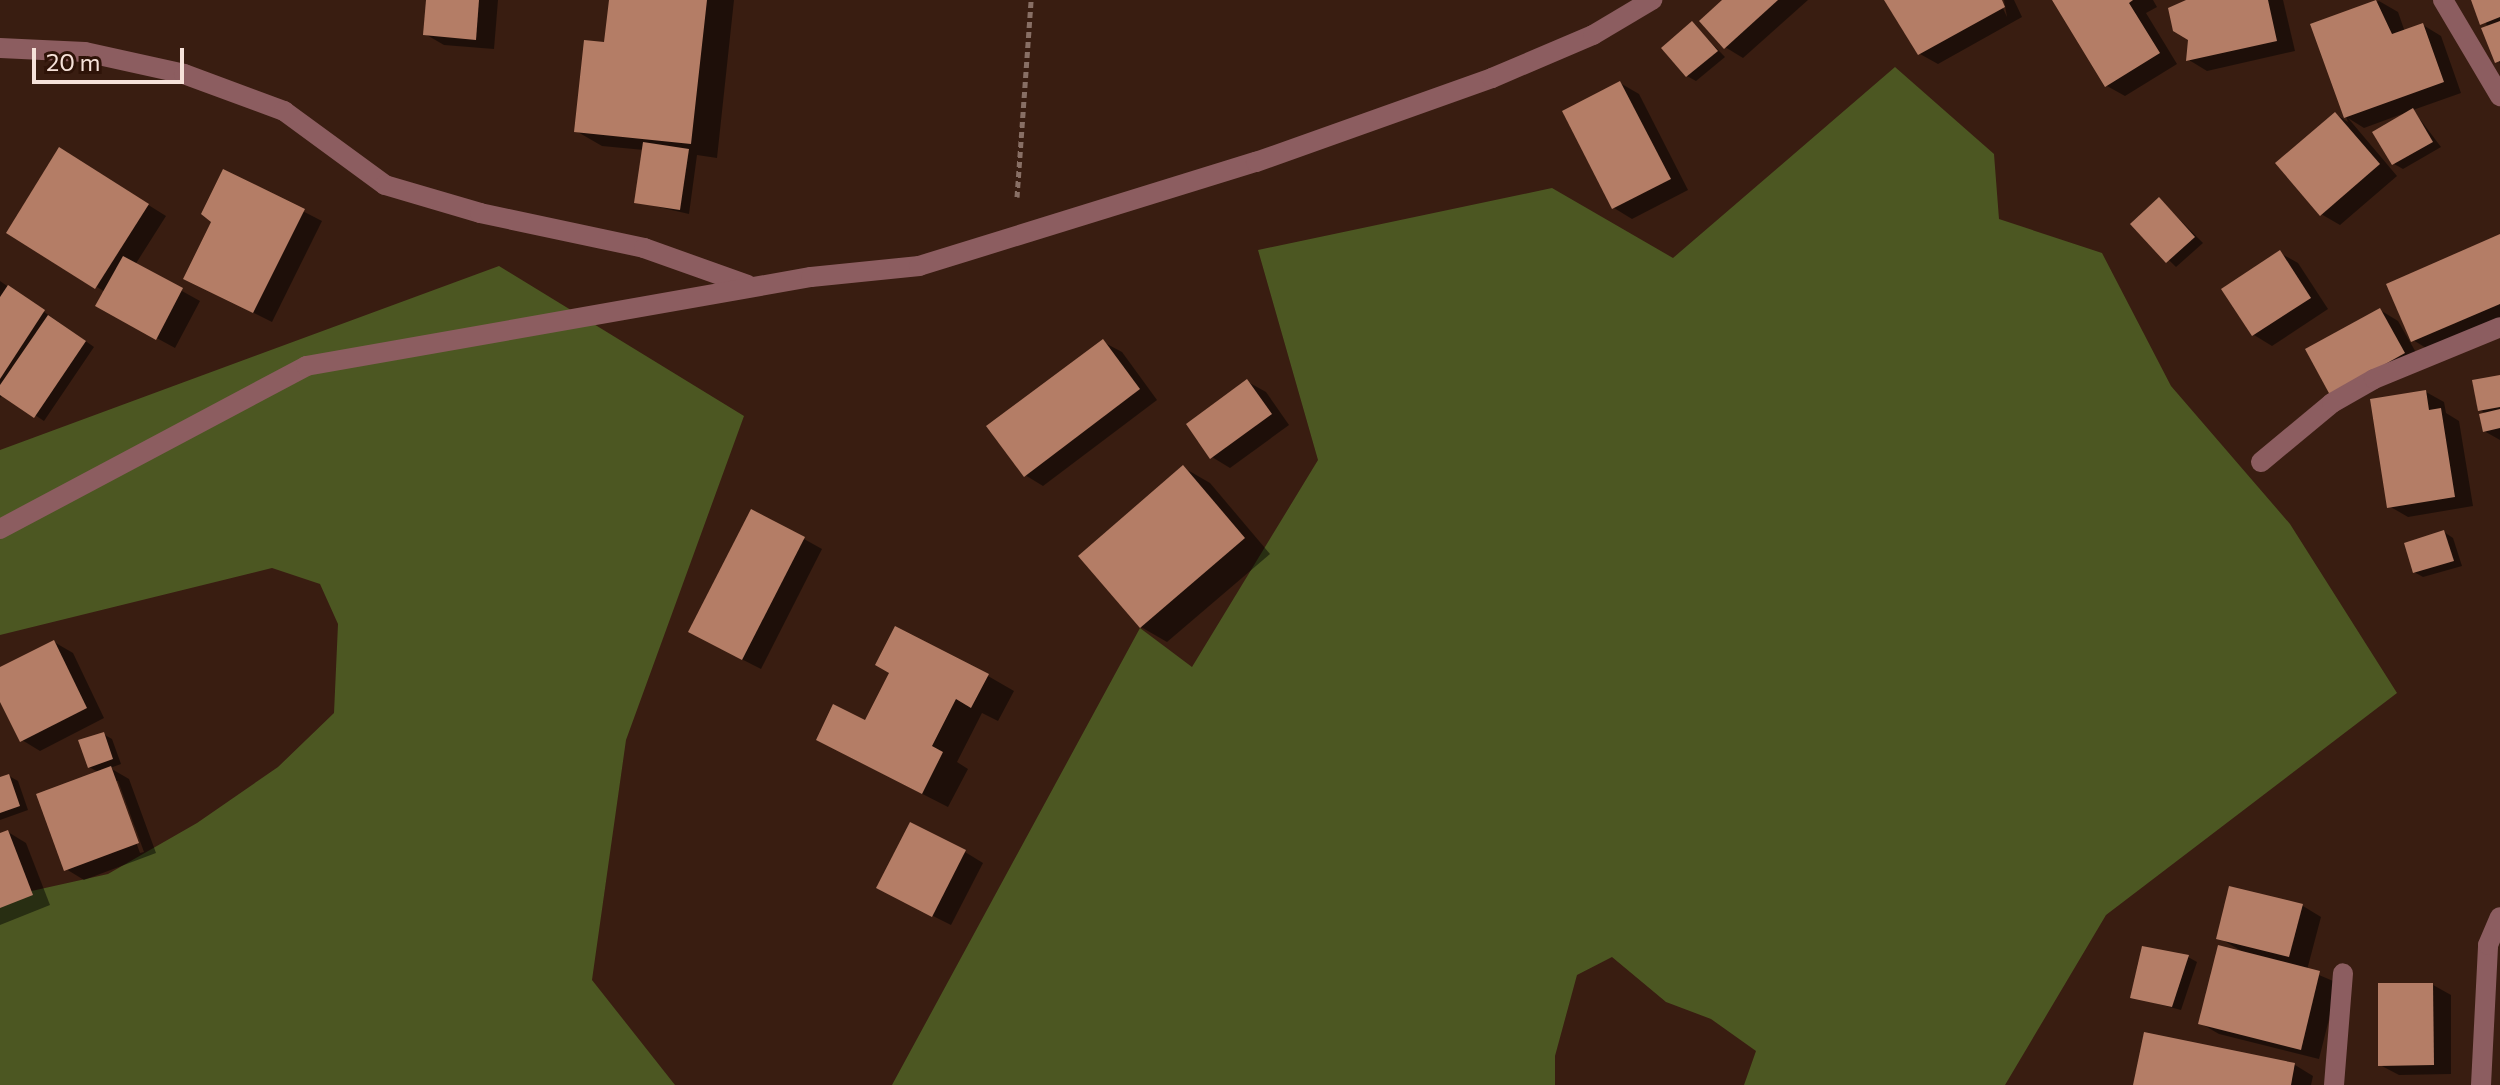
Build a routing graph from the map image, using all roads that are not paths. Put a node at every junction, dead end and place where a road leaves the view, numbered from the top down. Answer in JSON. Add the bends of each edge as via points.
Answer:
{"nodes":[{"id":1,"x":1652,"y":0,"type":"edge"},
{"id":2,"x":2443,"y":0,"type":"edge"},
{"id":3,"x":0,"y":48,"type":"edge"},
{"id":4,"x":2500,"y":96,"type":"edge"},
{"id":5,"x":752,"y":286,"type":"junction"},
{"id":6,"x":2500,"y":327,"type":"edge"},
{"id":7,"x":2261,"y":462,"type":"dead end"},
{"id":8,"x":0,"y":529,"type":"edge"},
{"id":9,"x":2500,"y":917,"type":"edge"},
{"id":10,"x":2343,"y":973,"type":"dead end"},
{"id":11,"x":2334,"y":1085,"type":"edge"},
{"id":12,"x":2481,"y":1085,"type":"edge"}],
"edges":[{"from":1,"to":5,"type":"street","via":[[1593,35],[1492,78],[1256,162],[919,266]]},
{"from":2,"to":4,"type":"street"},
{"from":3,"to":5,"type":"street","via":[[85,52],[184,74],[284,111],[385,185],[480,213],[644,248]]},
{"from":5,"to":8,"type":"street","via":[[306,366]]},
{"from":6,"to":7,"type":"street","via":[[2374,379],[2332,403]]},
{"from":9,"to":12,"type":"street","via":[[2488,945]]},
{"from":10,"to":11,"type":"street"}]}
